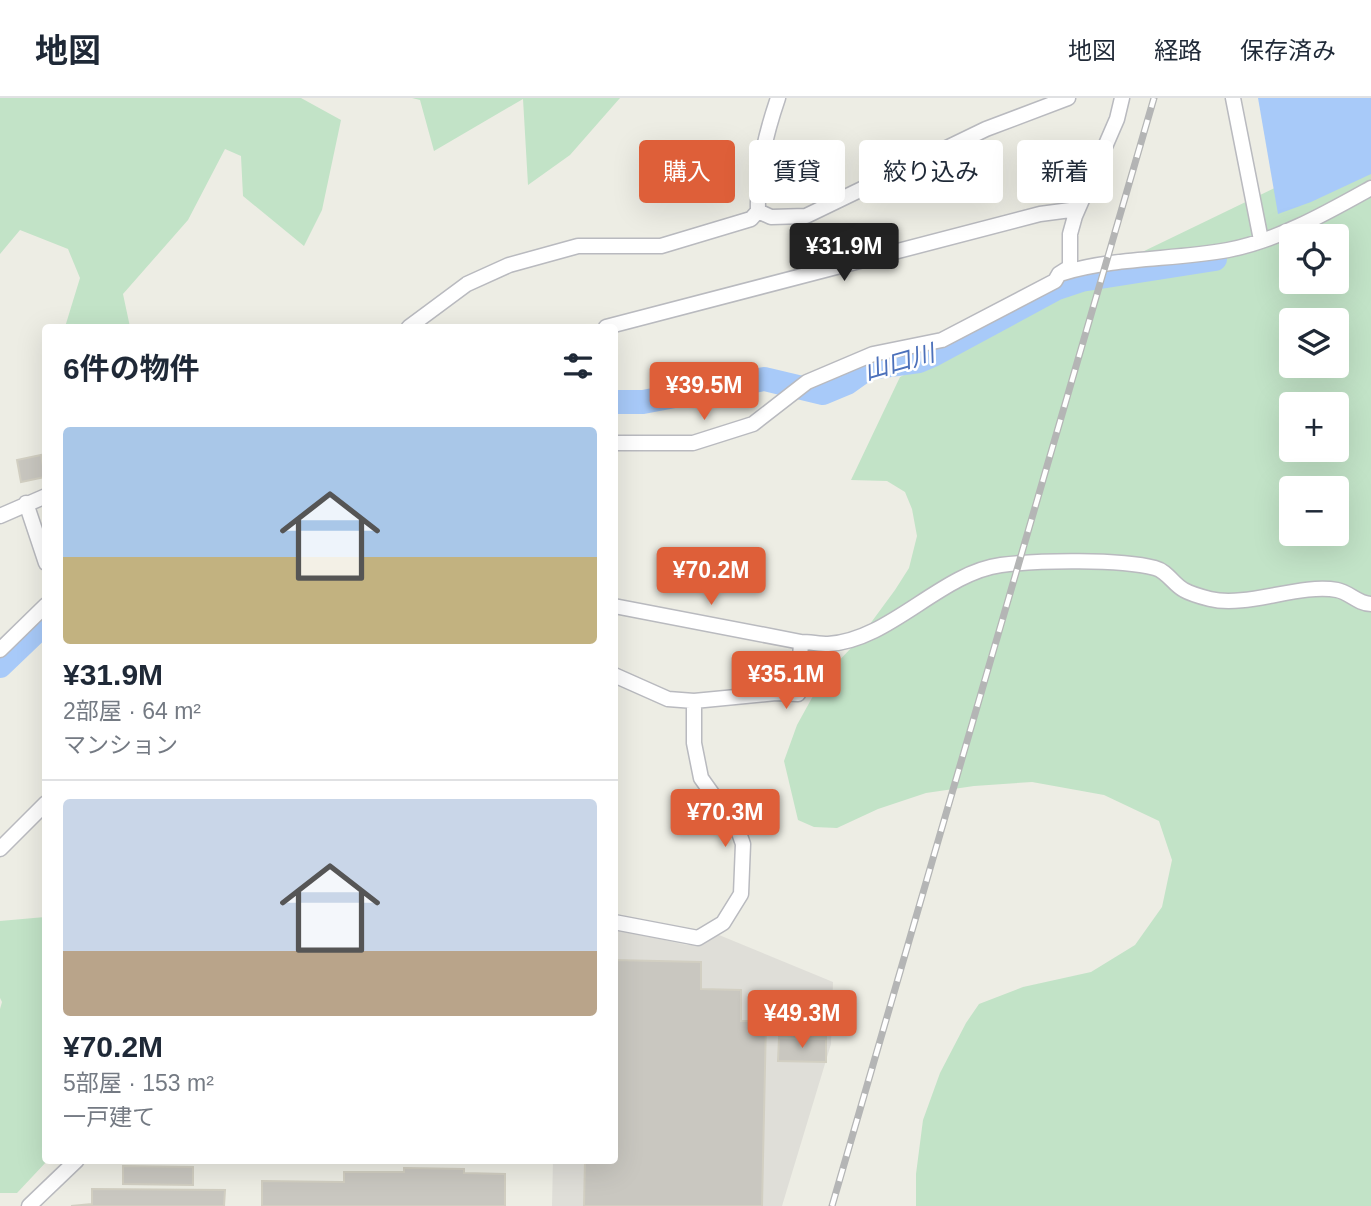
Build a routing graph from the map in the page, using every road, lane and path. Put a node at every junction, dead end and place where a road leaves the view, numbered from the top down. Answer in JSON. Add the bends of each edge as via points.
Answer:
{"nodes":[{"id":1,"x":778,"y":98,"type":"edge"},
{"id":2,"x":1068,"y":98,"type":"edge"},
{"id":3,"x":1122,"y":98,"type":"edge"},
{"id":4,"x":1233,"y":98,"type":"edge"},
{"id":5,"x":1371,"y":188,"type":"edge"},
{"id":6,"x":1078,"y":209,"type":"junction"},
{"id":7,"x":758,"y":211,"type":"junction"},
{"id":8,"x":1261,"y":240,"type":"junction"},
{"id":9,"x":1059,"y":274,"type":"junction"},
{"id":10,"x":413,"y":324,"type":"edge"},
{"id":11,"x":618,"y":324,"type":"edge"},
{"id":12,"x":618,"y":443,"type":"edge"},
{"id":13,"x":42,"y":497,"type":"edge"},
{"id":14,"x":26,"y":503,"type":"junction"},
{"id":15,"x":0,"y":516,"type":"edge"},
{"id":16,"x":42,"y":551,"type":"edge"},
{"id":17,"x":1371,"y":604,"type":"edge"},
{"id":18,"x":618,"y":608,"type":"edge"},
{"id":19,"x":42,"y":609,"type":"edge"},
{"id":20,"x":801,"y":642,"type":"junction"},
{"id":21,"x":0,"y":650,"type":"edge"},
{"id":22,"x":618,"y":677,"type":"edge"},
{"id":23,"x":694,"y":701,"type":"junction"},
{"id":24,"x":42,"y":807,"type":"edge"},
{"id":25,"x":0,"y":849,"type":"edge"},
{"id":26,"x":618,"y":923,"type":"edge"},
{"id":27,"x":73,"y":1164,"type":"edge"},
{"id":28,"x":29,"y":1206,"type":"edge"}],
"edges":[{"from":1,"to":7,"type":"street","via":[[757,177]]},
{"from":2,"to":7,"type":"street","via":[[986,129],[806,216],[771,217]]},
{"from":3,"to":6,"type":"street"},
{"from":4,"to":8,"type":"street"},
{"from":5,"to":8,"type":"street"},
{"from":6,"to":9,"type":"street","via":[[1070,234],[1070,267]]},
{"from":6,"to":11,"type":"street","via":[[1040,214]]},
{"from":7,"to":10,"type":"street","via":[[741,223],[661,246],[578,246],[509,265],[467,284]]},
{"from":8,"to":9,"type":"street","via":[[1228,250],[1129,260]]},
{"from":9,"to":12,"type":"street","via":[[1055,281],[942,340],[873,354],[807,382],[753,424],[693,443]]},
{"from":13,"to":14,"type":"street"},
{"from":14,"to":15,"type":"street"},
{"from":14,"to":16,"type":"street"},
{"from":17,"to":20,"type":"street","via":[[1337,590],[1211,600],[1184,590],[1158,568],[1123,564],[999,565],[952,583],[855,638],[828,644]]},
{"from":18,"to":20,"type":"street"},
{"from":19,"to":21,"type":"street"},
{"from":20,"to":23,"type":"street","via":[[798,694]]},
{"from":22,"to":23,"type":"street","via":[[667,699]]},
{"from":23,"to":26,"type":"street","via":[[694,743],[701,778],[743,844],[741,894],[723,923],[698,938]]},
{"from":24,"to":25,"type":"street"},
{"from":27,"to":28,"type":"street"}]}
